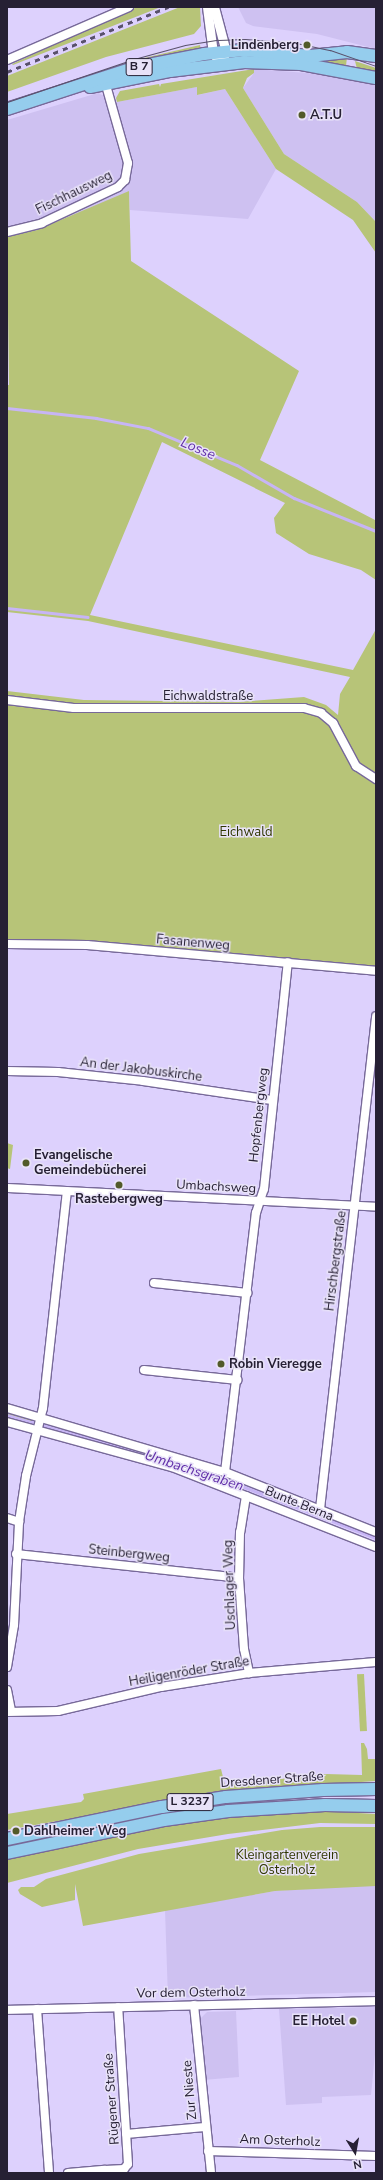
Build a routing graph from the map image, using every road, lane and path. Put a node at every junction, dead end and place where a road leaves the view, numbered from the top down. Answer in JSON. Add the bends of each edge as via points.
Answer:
{"nodes":[{"id":1,"x":129,"y":7,"type":"edge"},
{"id":2,"x":206,"y":7,"type":"edge"},
{"id":3,"x":214,"y":7,"type":"edge"},
{"id":4,"x":226,"y":52,"type":"junction"},
{"id":5,"x":357,"y":52,"type":"junction"},
{"id":6,"x":213,"y":53,"type":"junction"},
{"id":7,"x":376,"y":56,"type":"edge"},
{"id":8,"x":7,"y":60,"type":"edge"},
{"id":9,"x":220,"y":63,"type":"junction"},
{"id":10,"x":353,"y":72,"type":"junction"},
{"id":11,"x":376,"y":78,"type":"edge"},
{"id":12,"x":106,"y":80,"type":"junction"},
{"id":13,"x":7,"y":109,"type":"edge"},
{"id":14,"x":7,"y":232,"type":"edge"},
{"id":15,"x":7,"y":700,"type":"edge"},
{"id":16,"x":376,"y":779,"type":"edge"},
{"id":17,"x":7,"y":944,"type":"edge"},
{"id":18,"x":288,"y":962,"type":"junction"},
{"id":19,"x":376,"y":971,"type":"edge"},
{"id":20,"x":376,"y":1016,"type":"edge"},
{"id":21,"x":7,"y":1071,"type":"edge"},
{"id":22,"x":272,"y":1100,"type":"junction"},
{"id":23,"x":7,"y":1188,"type":"edge"},
{"id":24,"x":67,"y":1191,"type":"junction"},
{"id":25,"x":260,"y":1201,"type":"junction"},
{"id":26,"x":355,"y":1206,"type":"junction"},
{"id":27,"x":376,"y":1207,"type":"edge"},
{"id":28,"x":154,"y":1283,"type":"dead end"},
{"id":29,"x":247,"y":1292,"type":"junction"},
{"id":30,"x":144,"y":1370,"type":"dead end"},
{"id":31,"x":237,"y":1380,"type":"junction"},
{"id":32,"x":7,"y":1408,"type":"edge"},
{"id":33,"x":7,"y":1422,"type":"edge"},
{"id":34,"x":38,"y":1424,"type":"junction"},
{"id":35,"x":225,"y":1472,"type":"junction"},
{"id":36,"x":246,"y":1496,"type":"junction"},
{"id":37,"x":320,"y":1509,"type":"junction"},
{"id":38,"x":7,"y":1518,"type":"edge"},
{"id":39,"x":20,"y":1522,"type":"junction"},
{"id":40,"x":376,"y":1532,"type":"edge"},
{"id":41,"x":376,"y":1547,"type":"edge"},
{"id":42,"x":16,"y":1554,"type":"junction"},
{"id":43,"x":239,"y":1578,"type":"junction"},
{"id":44,"x":376,"y":1662,"type":"edge"},
{"id":45,"x":7,"y":1667,"type":"edge"},
{"id":46,"x":249,"y":1673,"type":"junction"},
{"id":47,"x":7,"y":1690,"type":"edge"},
{"id":48,"x":9,"y":1712,"type":"edge"},
{"id":49,"x":376,"y":1789,"type":"edge"},
{"id":50,"x":376,"y":1806,"type":"edge"},
{"id":51,"x":7,"y":1839,"type":"edge"},
{"id":52,"x":7,"y":1853,"type":"edge"},
{"id":53,"x":376,"y":2001,"type":"edge"},
{"id":54,"x":194,"y":2005,"type":"junction"},
{"id":55,"x":118,"y":2007,"type":"junction"},
{"id":56,"x":37,"y":2009,"type":"junction"},
{"id":57,"x":7,"y":2010,"type":"edge"},
{"id":58,"x":205,"y":2127,"type":"junction"},
{"id":59,"x":126,"y":2134,"type":"junction"},
{"id":60,"x":208,"y":2151,"type":"junction"},
{"id":61,"x":376,"y":2156,"type":"edge"},
{"id":62,"x":105,"y":2171,"type":"edge"},
{"id":63,"x":49,"y":2173,"type":"edge"},
{"id":64,"x":68,"y":2173,"type":"edge"},
{"id":65,"x":211,"y":2173,"type":"edge"}],
"edges":[{"from":1,"to":8,"type":"street"},
{"from":2,"to":6,"type":"street"},
{"from":3,"to":4,"type":"street"},
{"from":4,"to":5,"type":"main road","number":"B 7","via":[[244,50],[310,56]]},
{"from":4,"to":6,"type":"main road","number":"B 7"},
{"from":4,"to":9,"type":"street"},
{"from":5,"to":7,"type":"main road","number":"B 7"},
{"from":5,"to":10,"type":"main road","via":[[352,62]]},
{"from":6,"to":9,"type":"street"},
{"from":6,"to":12,"type":"main road","number":"B 7","via":[[133,68]]},
{"from":9,"to":10,"type":"main road","number":"B 7","via":[[271,62]]},
{"from":9,"to":12,"type":"main road","number":"B 7"},
{"from":10,"to":11,"type":"main road","number":"B 7"},
{"from":12,"to":13,"type":"main road","number":"B 7","via":[[54,93]]},
{"from":12,"to":14,"type":"street","name":"Fischhausweg","via":[[128,163],[125,180],[118,187],[42,223]]},
{"from":15,"to":16,"type":"street","name":"Eichwaldstraße","via":[[74,708],[304,708],[320,713],[333,723],[356,766]]},
{"from":17,"to":18,"type":"street","name":"Fasanenweg","via":[[87,946]]},
{"from":18,"to":19,"type":"street","name":"Fasanenweg"},
{"from":18,"to":22,"type":"street","name":"Hopfenbergweg"},
{"from":20,"to":26,"type":"street","name":"Hirschbergstraße"},
{"from":21,"to":22,"type":"street","name":"An der Jakobuskirche","via":[[58,1072],[143,1081]]},
{"from":22,"to":25,"type":"street","name":"Hopfenbergweg","via":[[264,1189]]},
{"from":23,"to":24,"type":"street","name":"Umbachsweg"},
{"from":24,"to":25,"type":"street","name":"Umbachsweg"},
{"from":24,"to":34,"type":"street"},
{"from":25,"to":26,"type":"street","name":"Umbachsweg"},
{"from":25,"to":29,"type":"street","name":"Hopfenbergweg","via":[[256,1213]]},
{"from":26,"to":27,"type":"street","name":"Umbachsweg"},
{"from":26,"to":37,"type":"street","name":"Hirschbergstraße"},
{"from":28,"to":29,"type":"street"},
{"from":29,"to":31,"type":"street","name":"Hopfenbergweg"},
{"from":30,"to":31,"type":"street"},
{"from":31,"to":35,"type":"street","name":"Hopfenbergweg"},
{"from":32,"to":34,"type":"street","name":"Bunte Berna"},
{"from":33,"to":34,"type":"street","name":"Bunte Berna"},
{"from":34,"to":35,"type":"street","name":"Bunte Berna"},
{"from":34,"to":36,"type":"street","name":"Bunte Berna","via":[[172,1467]]},
{"from":34,"to":39,"type":"street"},
{"from":35,"to":37,"type":"street","name":"Bunte Berna"},
{"from":36,"to":41,"type":"street","name":"Bunte Berna"},
{"from":36,"to":43,"type":"street","name":"Uschlager Weg","via":[[240,1532]]},
{"from":37,"to":40,"type":"street","name":"Bunte Berna"},
{"from":38,"to":39,"type":"street"},
{"from":39,"to":42,"type":"street"},
{"from":42,"to":43,"type":"street","name":"Steinbergweg"},
{"from":42,"to":45,"type":"street","via":[[14,1625]]},
{"from":43,"to":46,"type":"street","name":"Uschlager Weg","via":[[244,1649]]},
{"from":44,"to":46,"type":"street","name":"Heiligenröder Straße"},
{"from":46,"to":48,"type":"street","name":"Heiligenröder Straße","via":[[161,1687],[58,1711]]},
{"from":47,"to":48,"type":"street"},
{"from":49,"to":51,"type":"main road","name":"Dresdener Straße","number":"L 3237","via":[[226,1797],[162,1807]]},
{"from":50,"to":52,"type":"main road","number":"L 3237","via":[[325,1805],[228,1811],[164,1820]]},
{"from":53,"to":54,"type":"street","name":"Vor dem Osterholz"},
{"from":54,"to":55,"type":"street","name":"Vor dem Osterholz"},
{"from":54,"to":58,"type":"street","name":"Zur Nieste"},
{"from":55,"to":56,"type":"street","name":"Vor dem Osterholz"},
{"from":55,"to":59,"type":"street","name":"Rügener Straße"},
{"from":56,"to":57,"type":"street","name":"Vor dem Osterholz"},
{"from":56,"to":63,"type":"street"},
{"from":58,"to":59,"type":"street"},
{"from":58,"to":60,"type":"street","name":"Zur Nieste"},
{"from":59,"to":62,"type":"street","name":"Rügener Straße","via":[[128,2164],[124,2169]]},
{"from":60,"to":61,"type":"street","name":"Am Osterholz"},
{"from":60,"to":65,"type":"street","name":"Zur Nieste"},
{"from":62,"to":64,"type":"street","name":"Rügener Straße"}]}
